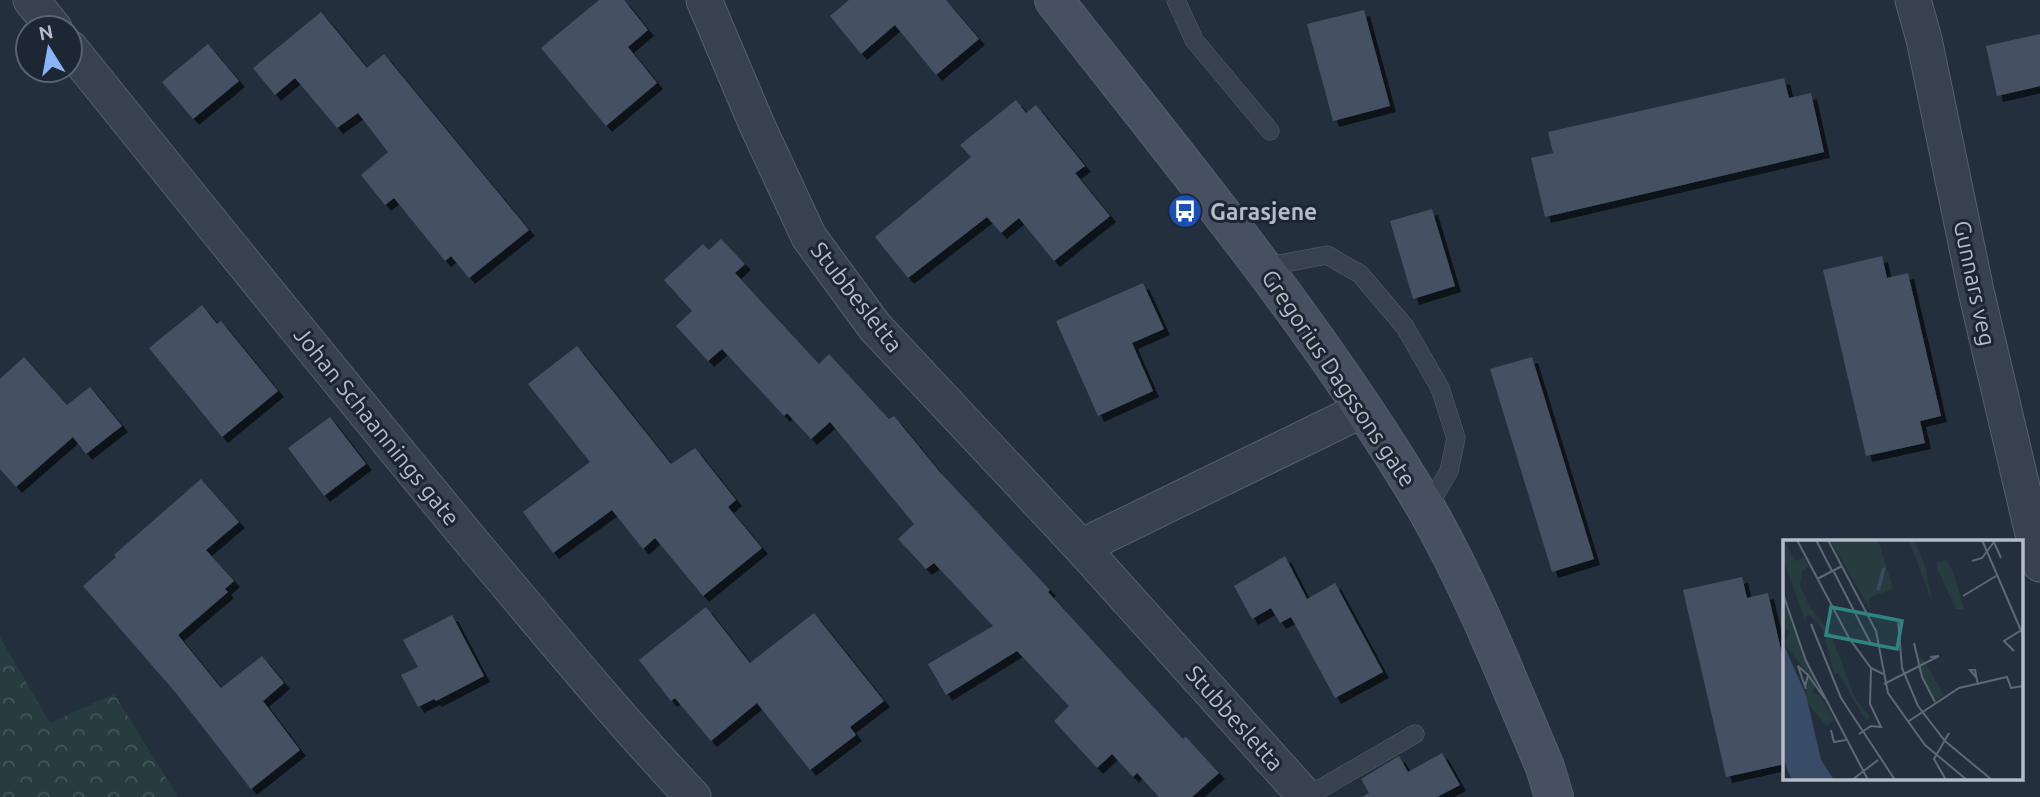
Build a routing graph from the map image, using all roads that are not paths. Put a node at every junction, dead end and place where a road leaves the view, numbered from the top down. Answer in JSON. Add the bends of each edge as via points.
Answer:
{"nodes":[{"id":1,"x":31,"y":0,"type":"edge"},
{"id":2,"x":704,"y":0,"type":"edge"},
{"id":3,"x":1054,"y":0,"type":"edge"},
{"id":4,"x":1176,"y":0,"type":"edge"},
{"id":5,"x":1913,"y":0,"type":"edge"},
{"id":6,"x":42,"y":14,"type":"edge"},
{"id":7,"x":84,"y":65,"type":"edge"},
{"id":8,"x":1270,"y":131,"type":"dead end"},
{"id":9,"x":1264,"y":267,"type":"junction"},
{"id":10,"x":1364,"y":408,"type":"junction"},
{"id":11,"x":1426,"y":510,"type":"junction"},
{"id":12,"x":1081,"y":547,"type":"junction"},
{"id":13,"x":2040,"y":564,"type":"edge"},
{"id":14,"x":1415,"y":734,"type":"dead end"},
{"id":15,"x":1305,"y":796,"type":"edge"},
{"id":16,"x":693,"y":797,"type":"edge"},
{"id":17,"x":1554,"y":797,"type":"edge"}],
"edges":[{"from":1,"to":6,"type":"street"},
{"from":2,"to":12,"type":"street","name":"Stubbesletta","via":[[809,237],[875,327]]},
{"from":3,"to":9,"type":"street","name":"Gregorius Dagssons gate"},
{"from":4,"to":8,"type":"lane","via":[[1195,40]]},
{"from":5,"to":13,"type":"street","name":"Gunnars veg"},
{"from":7,"to":16,"type":"street","name":"Johan Schaannings gate","via":[[376,427],[587,679]]},
{"from":9,"to":10,"type":"street","name":"Gregorius Dagssons gate"},
{"from":9,"to":11,"type":"lane","via":[[1327,255],[1360,274],[1405,327],[1440,388],[1456,438],[1449,471]]},
{"from":10,"to":11,"type":"street","name":"Gregorius Dagssons gate"},
{"from":10,"to":12,"type":"street"},
{"from":11,"to":17,"type":"street","name":"Gregorius Dagssons gate","via":[[1476,608]]},
{"from":12,"to":15,"type":"street","name":"Stubbesletta"},
{"from":14,"to":15,"type":"lane"}]}
